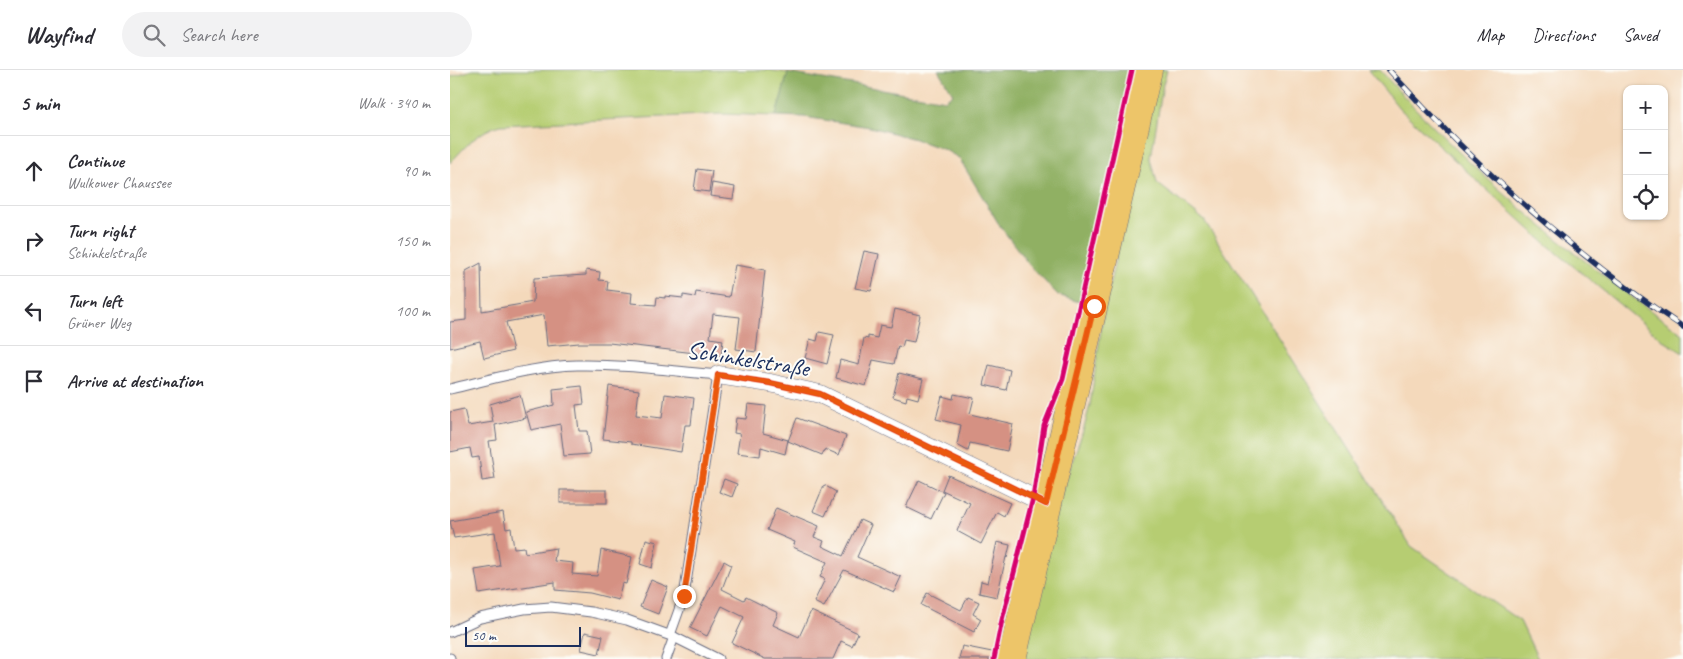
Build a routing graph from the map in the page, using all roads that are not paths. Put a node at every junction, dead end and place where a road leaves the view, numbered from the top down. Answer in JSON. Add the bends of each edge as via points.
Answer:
{"nodes":[{"id":1,"x":1148,"y":70,"type":"edge"},
{"id":2,"x":718,"y":375,"type":"junction"},
{"id":3,"x":450,"y":389,"type":"edge"},
{"id":4,"x":1046,"y":504,"type":"junction"},
{"id":5,"x":450,"y":632,"type":"edge"},
{"id":6,"x":672,"y":636,"type":"junction"},
{"id":7,"x":666,"y":659,"type":"edge"},
{"id":8,"x":718,"y":659,"type":"edge"},
{"id":9,"x":1012,"y":659,"type":"edge"}],
"edges":[{"from":1,"to":4,"type":"main road"},
{"from":2,"to":3,"type":"lane","name":"Schinkelstraße","via":[[576,365],[530,370]]},
{"from":2,"to":4,"type":"street","name":"Schinkelstraße","via":[[820,394]]},
{"from":2,"to":6,"type":"lane","via":[[684,596]]},
{"from":4,"to":9,"type":"main road"},
{"from":5,"to":6,"type":"lane","via":[[480,618],[552,607],[628,620]]},
{"from":6,"to":7,"type":"lane"},
{"from":6,"to":8,"type":"lane"}]}
